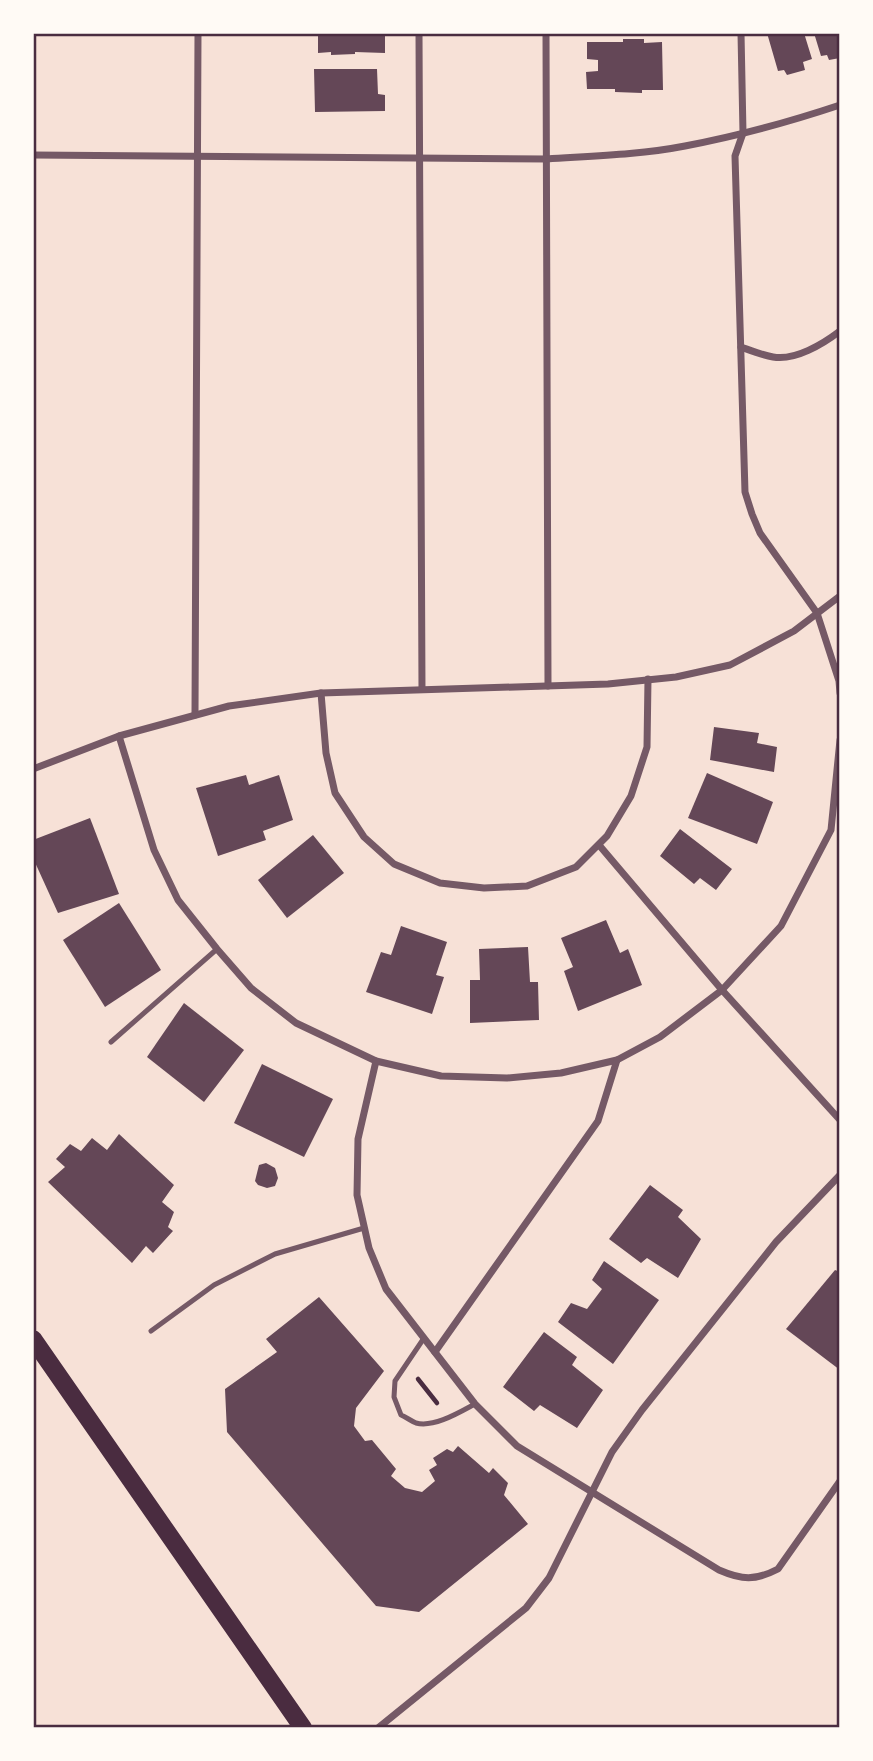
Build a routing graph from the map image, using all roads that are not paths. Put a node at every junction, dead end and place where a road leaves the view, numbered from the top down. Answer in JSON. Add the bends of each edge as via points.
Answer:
{"nodes":[{"id":1,"x":198,"y":33,"type":"edge"},
{"id":2,"x":419,"y":33,"type":"edge"},
{"id":3,"x":546,"y":33,"type":"edge"},
{"id":4,"x":741,"y":33,"type":"edge"},
{"id":5,"x":840,"y":105,"type":"edge"},
{"id":6,"x":743,"y":133,"type":"junction"},
{"id":7,"x":33,"y":155,"type":"edge"},
{"id":8,"x":199,"y":156,"type":"junction"},
{"id":9,"x":420,"y":157,"type":"junction"},
{"id":10,"x":547,"y":159,"type":"junction"},
{"id":11,"x":840,"y":331,"type":"edge"},
{"id":12,"x":741,"y":347,"type":"junction"},
{"id":13,"x":840,"y":596,"type":"edge"},
{"id":14,"x":817,"y":613,"type":"junction"},
{"id":15,"x":648,"y":679,"type":"junction"},
{"id":16,"x":548,"y":686,"type":"junction"},
{"id":17,"x":422,"y":690,"type":"junction"},
{"id":18,"x":321,"y":693,"type":"junction"},
{"id":19,"x":840,"y":693,"type":"edge"},
{"id":20,"x":195,"y":715,"type":"junction"},
{"id":21,"x":119,"y":736,"type":"junction"},
{"id":22,"x":840,"y":740,"type":"edge"},
{"id":23,"x":33,"y":769,"type":"edge"},
{"id":24,"x":836,"y":815,"type":"edge"},
{"id":25,"x":599,"y":845,"type":"junction"},
{"id":26,"x":217,"y":949,"type":"junction"},
{"id":27,"x":722,"y":990,"type":"junction"},
{"id":28,"x":111,"y":1042,"type":"dead end"},
{"id":29,"x":617,"y":1060,"type":"junction"},
{"id":30,"x":376,"y":1061,"type":"junction"},
{"id":31,"x":840,"y":1120,"type":"edge"},
{"id":32,"x":840,"y":1175,"type":"edge"},
{"id":33,"x":364,"y":1228,"type":"junction"},
{"id":34,"x":150,"y":1331,"type":"dead end"},
{"id":35,"x":424,"y":1338,"type":"junction"},
{"id":36,"x":33,"y":1339,"type":"edge"},
{"id":37,"x":435,"y":1352,"type":"junction"},
{"id":38,"x":475,"y":1404,"type":"junction"},
{"id":39,"x":840,"y":1481,"type":"edge"},
{"id":40,"x":592,"y":1494,"type":"junction"},
{"id":41,"x":303,"y":1728,"type":"edge"},
{"id":42,"x":378,"y":1728,"type":"edge"}],
"edges":[{"from":1,"to":8,"type":"street"},
{"from":2,"to":9,"type":"street"},
{"from":3,"to":10,"type":"street"},
{"from":4,"to":6,"type":"street"},
{"from":5,"to":6,"type":"street"},
{"from":6,"to":10,"type":"street","via":[[621,155]]},
{"from":6,"to":12,"type":"street","via":[[735,156]]},
{"from":7,"to":8,"type":"street"},
{"from":8,"to":9,"type":"street"},
{"from":8,"to":20,"type":"street"},
{"from":9,"to":10,"type":"street"},
{"from":9,"to":17,"type":"street"},
{"from":10,"to":16,"type":"street"},
{"from":11,"to":12,"type":"street","via":[[801,354],[776,358]]},
{"from":12,"to":14,"type":"street","via":[[745,492],[760,533]]},
{"from":13,"to":14,"type":"street"},
{"from":14,"to":15,"type":"street","via":[[794,631],[730,665]]},
{"from":14,"to":19,"type":"street"},
{"from":15,"to":16,"type":"street"},
{"from":15,"to":25,"type":"street","via":[[647,747],[631,796]]},
{"from":16,"to":17,"type":"street"},
{"from":17,"to":18,"type":"street"},
{"from":18,"to":20,"type":"street"},
{"from":18,"to":25,"type":"street","via":[[335,793],[364,837],[394,864],[440,883],[527,886],[576,867]]},
{"from":20,"to":21,"type":"street"},
{"from":21,"to":23,"type":"street"},
{"from":21,"to":26,"type":"street","via":[[154,850],[178,900]]},
{"from":22,"to":24,"type":"street"},
{"from":24,"to":27,"type":"street","via":[[781,926]]},
{"from":25,"to":27,"type":"street"},
{"from":26,"to":28,"type":"lane"},
{"from":26,"to":30,"type":"street","via":[[251,988],[296,1023]]},
{"from":27,"to":29,"type":"street","via":[[660,1037]]},
{"from":27,"to":31,"type":"street"},
{"from":29,"to":30,"type":"street","via":[[507,1079],[441,1076]]},
{"from":29,"to":37,"type":"street","via":[[598,1121]]},
{"from":30,"to":33,"type":"street","via":[[358,1139],[357,1195]]},
{"from":32,"to":40,"type":"street","via":[[776,1241],[642,1410],[612,1452]]},
{"from":33,"to":34,"type":"lane","via":[[275,1254],[214,1286]]},
{"from":33,"to":35,"type":"street","via":[[386,1289]]},
{"from":35,"to":37,"type":"street"},
{"from":35,"to":38,"type":"lane","via":[[394,1381],[401,1415],[428,1423]]},
{"from":36,"to":41,"type":"main road"},
{"from":37,"to":38,"type":"street"},
{"from":38,"to":40,"type":"street","via":[[517,1446]]},
{"from":39,"to":40,"type":"street","via":[[778,1569],[753,1578],[719,1570]]},
{"from":40,"to":42,"type":"street","via":[[549,1578],[526,1608]]}]}
